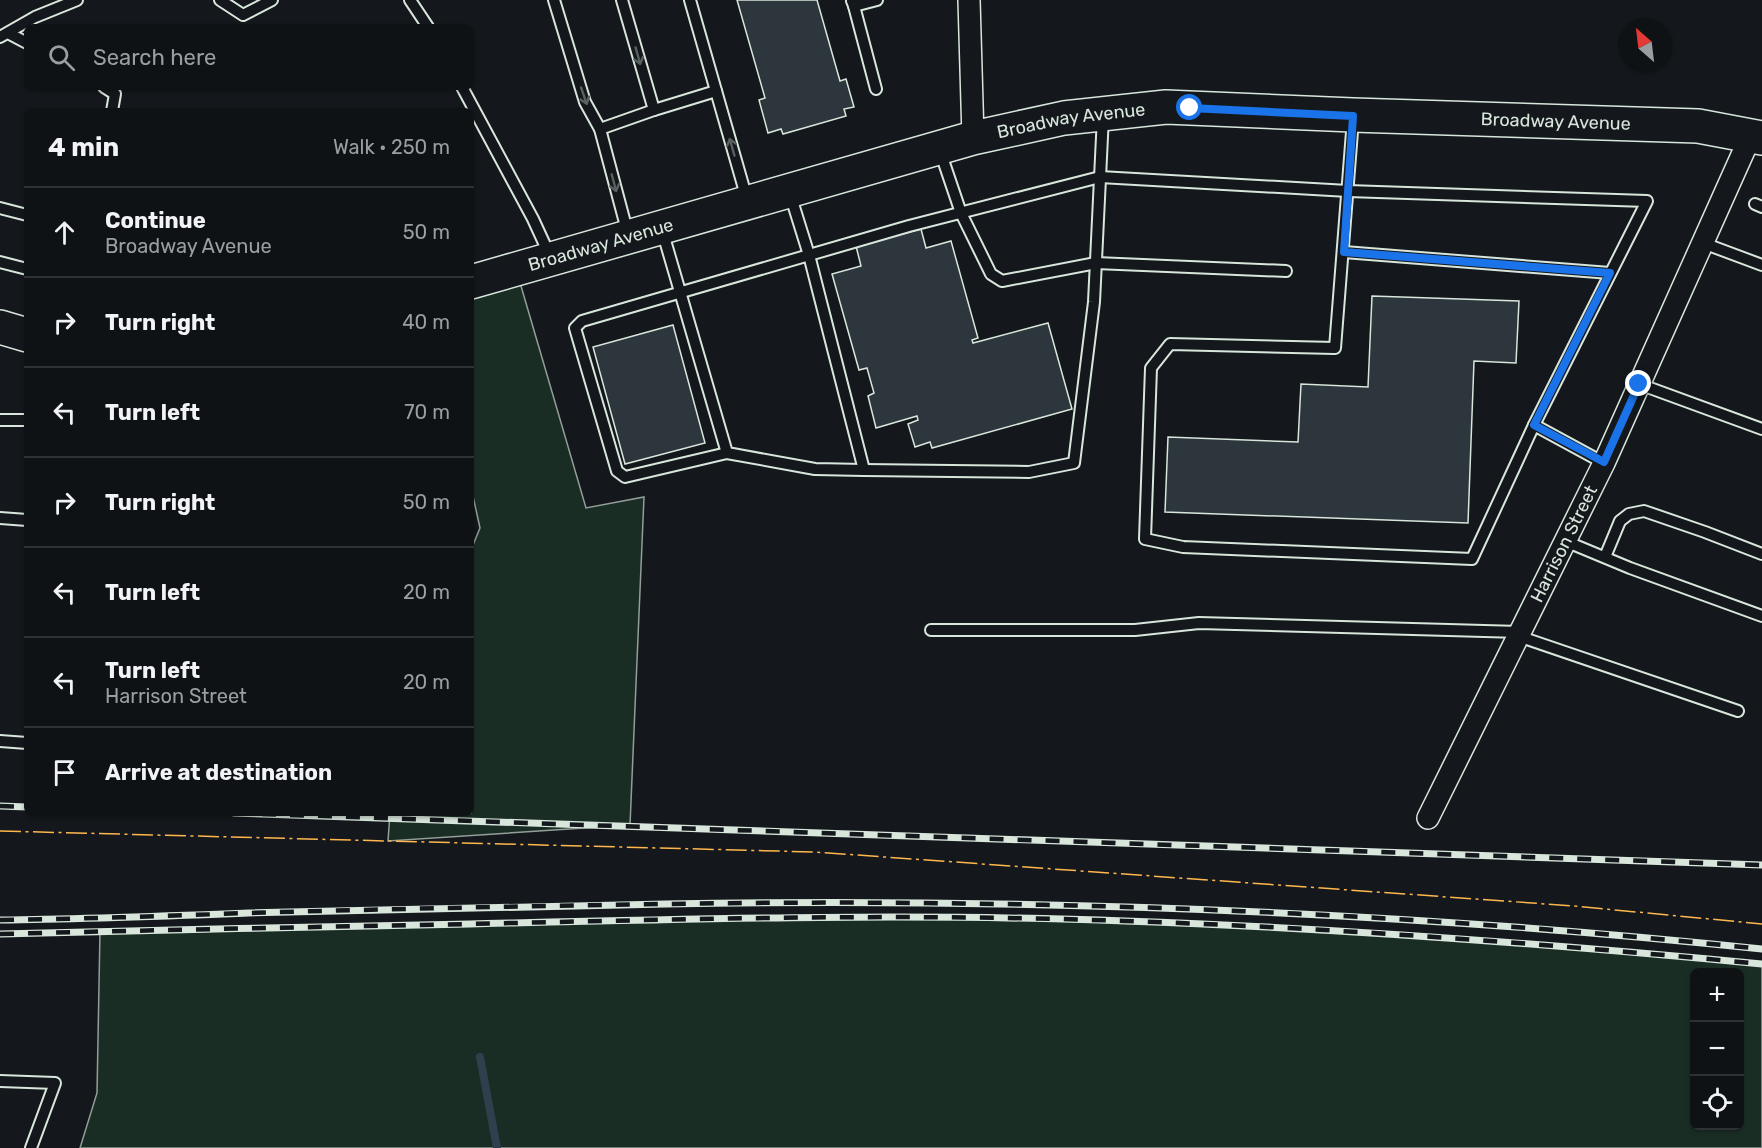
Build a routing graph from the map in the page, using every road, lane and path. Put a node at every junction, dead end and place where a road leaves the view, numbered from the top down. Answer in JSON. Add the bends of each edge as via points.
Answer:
{"nodes":[{"id":1,"x":76,"y":0,"type":"edge"},
{"id":2,"x":220,"y":0,"type":"edge"},
{"id":3,"x":272,"y":0,"type":"edge"},
{"id":4,"x":411,"y":0,"type":"edge"},
{"id":5,"x":554,"y":0,"type":"edge"},
{"id":6,"x":622,"y":0,"type":"edge"},
{"id":7,"x":690,"y":0,"type":"edge"},
{"id":8,"x":877,"y":0,"type":"edge"},
{"id":9,"x":969,"y":0,"type":"edge"},
{"id":10,"x":853,"y":3,"type":"edge"},
{"id":11,"x":426,"y":24,"type":"edge"},
{"id":12,"x":4,"y":35,"type":"edge"},
{"id":13,"x":24,"y":42,"type":"edge"},
{"id":14,"x":876,"y":89,"type":"dead end"},
{"id":15,"x":108,"y":90,"type":"edge"},
{"id":16,"x":464,"y":90,"type":"edge"},
{"id":17,"x":716,"y":91,"type":"junction"},
{"id":18,"x":112,"y":108,"type":"edge"},
{"id":19,"x":473,"y":108,"type":"edge"},
{"id":20,"x":474,"y":109,"type":"edge"},
{"id":21,"x":654,"y":110,"type":"junction"},
{"id":22,"x":1103,"y":114,"type":"junction"},
{"id":23,"x":1353,"y":116,"type":"junction"},
{"id":24,"x":600,"y":129,"type":"junction"},
{"id":25,"x":1756,"y":137,"type":"edge"},
{"id":26,"x":973,"y":138,"type":"junction"},
{"id":27,"x":939,"y":148,"type":"junction"},
{"id":28,"x":1100,"y":177,"type":"junction"},
{"id":29,"x":789,"y":191,"type":"junction"},
{"id":30,"x":1348,"y":191,"type":"junction"},
{"id":31,"x":748,"y":202,"type":"junction"},
{"id":32,"x":0,"y":208,"type":"edge"},
{"id":33,"x":961,"y":213,"type":"junction"},
{"id":34,"x":24,"y":214,"type":"edge"},
{"id":35,"x":661,"y":227,"type":"junction"},
{"id":36,"x":629,"y":236,"type":"junction"},
{"id":37,"x":1702,"y":243,"type":"junction"},
{"id":38,"x":1344,"y":252,"type":"junction"},
{"id":39,"x":809,"y":255,"type":"junction"},
{"id":40,"x":551,"y":259,"type":"junction"},
{"id":41,"x":0,"y":262,"type":"edge"},
{"id":42,"x":1096,"y":262,"type":"junction"},
{"id":43,"x":1762,"y":265,"type":"edge"},
{"id":44,"x":24,"y":269,"type":"edge"},
{"id":45,"x":1286,"y":271,"type":"dead end"},
{"id":46,"x":1610,"y":273,"type":"junction"},
{"id":47,"x":474,"y":281,"type":"edge"},
{"id":48,"x":680,"y":293,"type":"junction"},
{"id":49,"x":0,"y":327,"type":"edge"},
{"id":50,"x":24,"y":333,"type":"edge"},
{"id":51,"x":1639,"y":384,"type":"junction"},
{"id":52,"x":0,"y":420,"type":"edge"},
{"id":53,"x":24,"y":420,"type":"edge"},
{"id":54,"x":1534,"y":425,"type":"junction"},
{"id":55,"x":1762,"y":429,"type":"edge"},
{"id":56,"x":727,"y":453,"type":"junction"},
{"id":57,"x":1604,"y":462,"type":"junction"},
{"id":58,"x":864,"y":470,"type":"junction"},
{"id":59,"x":0,"y":518,"type":"edge"},
{"id":60,"x":24,"y":520,"type":"edge"},
{"id":61,"x":1565,"y":541,"type":"junction"},
{"id":62,"x":1762,"y":554,"type":"edge"},
{"id":63,"x":1605,"y":557,"type":"junction"},
{"id":64,"x":1762,"y":616,"type":"edge"},
{"id":65,"x":931,"y":630,"type":"dead end"},
{"id":66,"x":1519,"y":634,"type":"junction"},
{"id":67,"x":1738,"y":711,"type":"dead end"},
{"id":68,"x":0,"y":741,"type":"edge"},
{"id":69,"x":24,"y":743,"type":"edge"},
{"id":70,"x":1428,"y":818,"type":"dead end"},
{"id":71,"x":0,"y":1081,"type":"edge"},
{"id":72,"x":31,"y":1148,"type":"edge"}],
"edges":[{"from":1,"to":12,"type":"lane","via":[[34,17]]},
{"from":2,"to":3,"type":"lane","via":[[243,15]]},
{"from":4,"to":11,"type":"lane"},
{"from":5,"to":24,"type":"lane","one_way":true,"via":[[585,102]]},
{"from":6,"to":21,"type":"lane","one_way":true},
{"from":7,"to":17,"type":"lane"},
{"from":8,"to":10,"type":"lane"},
{"from":9,"to":26,"type":"street"},
{"from":10,"to":14,"type":"lane"},
{"from":12,"to":13,"type":"lane"},
{"from":15,"to":18,"type":"lane","via":[[114,94]]},
{"from":16,"to":19,"type":"lane"},
{"from":17,"to":21,"type":"lane"},
{"from":31,"to":17,"type":"lane","one_way":true},
{"from":20,"to":40,"type":"lane"},
{"from":21,"to":24,"type":"lane"},
{"from":22,"to":23,"type":"main road","name":"Broadway Avenue","via":[[1166,107]]},
{"from":22,"to":26,"type":"main road","name":"Broadway Avenue","via":[[1064,118]]},
{"from":22,"to":28,"type":"lane"},
{"from":23,"to":25,"type":"main road","name":"Broadway Avenue","via":[[1698,126]]},
{"from":23,"to":30,"type":"lane"},
{"from":24,"to":36,"type":"lane","one_way":true},
{"from":25,"to":37,"type":"street","name":"Harrison Street"},
{"from":26,"to":27,"type":"main road","name":"Broadway Avenue"},
{"from":27,"to":29,"type":"main road","name":"Broadway Avenue"},
{"from":27,"to":33,"type":"lane"},
{"from":28,"to":30,"type":"lane"},
{"from":28,"to":33,"type":"lane"},
{"from":28,"to":42,"type":"lane"},
{"from":29,"to":31,"type":"main road","name":"Broadway Avenue"},
{"from":29,"to":39,"type":"lane"},
{"from":30,"to":38,"type":"lane"},
{"from":30,"to":46,"type":"lane","via":[[1647,201]]},
{"from":31,"to":35,"type":"main road","name":"Broadway Avenue"},
{"from":32,"to":34,"type":"lane"},
{"from":33,"to":39,"type":"lane"},
{"from":33,"to":42,"type":"lane","via":[[991,274],[1002,281]]},
{"from":35,"to":36,"type":"main road","name":"Broadway Avenue"},
{"from":35,"to":48,"type":"lane"},
{"from":36,"to":40,"type":"main road","name":"Broadway Avenue"},
{"from":37,"to":43,"type":"lane"},
{"from":37,"to":51,"type":"street","name":"Harrison Street"},
{"from":38,"to":46,"type":"lane"},
{"from":38,"to":54,"type":"lane","via":[[1335,348],[1170,344],[1151,368],[1145,539],[1183,547],[1472,559]]},
{"from":39,"to":48,"type":"lane"},
{"from":39,"to":58,"type":"lane"},
{"from":40,"to":47,"type":"main road","name":"Broadway Avenue"},
{"from":41,"to":44,"type":"lane"},
{"from":42,"to":45,"type":"lane"},
{"from":42,"to":58,"type":"lane","via":[[1074,463],[1029,472]]},
{"from":46,"to":54,"type":"lane"},
{"from":48,"to":56,"type":"lane"},
{"from":48,"to":56,"type":"lane","via":[[582,321],[575,328],[617,471],[625,477]]},
{"from":49,"to":50,"type":"main road"},
{"from":51,"to":55,"type":"lane"},
{"from":51,"to":57,"type":"street","name":"Harrison Street"},
{"from":52,"to":53,"type":"lane"},
{"from":54,"to":57,"type":"lane"},
{"from":56,"to":58,"type":"lane","via":[[815,469]]},
{"from":57,"to":61,"type":"street","name":"Harrison Street"},
{"from":59,"to":60,"type":"lane"},
{"from":61,"to":63,"type":"lane"},
{"from":61,"to":66,"type":"street","name":"Harrison Street"},
{"from":62,"to":63,"type":"lane","via":[[1644,511],[1620,521]]},
{"from":63,"to":64,"type":"lane"},
{"from":65,"to":66,"type":"lane","via":[[1135,630],[1199,623]]},
{"from":66,"to":67,"type":"lane"},
{"from":66,"to":70,"type":"street","name":"Harrison Street"},
{"from":68,"to":69,"type":"lane"},
{"from":71,"to":72,"type":"lane","via":[[55,1083]]}]}
